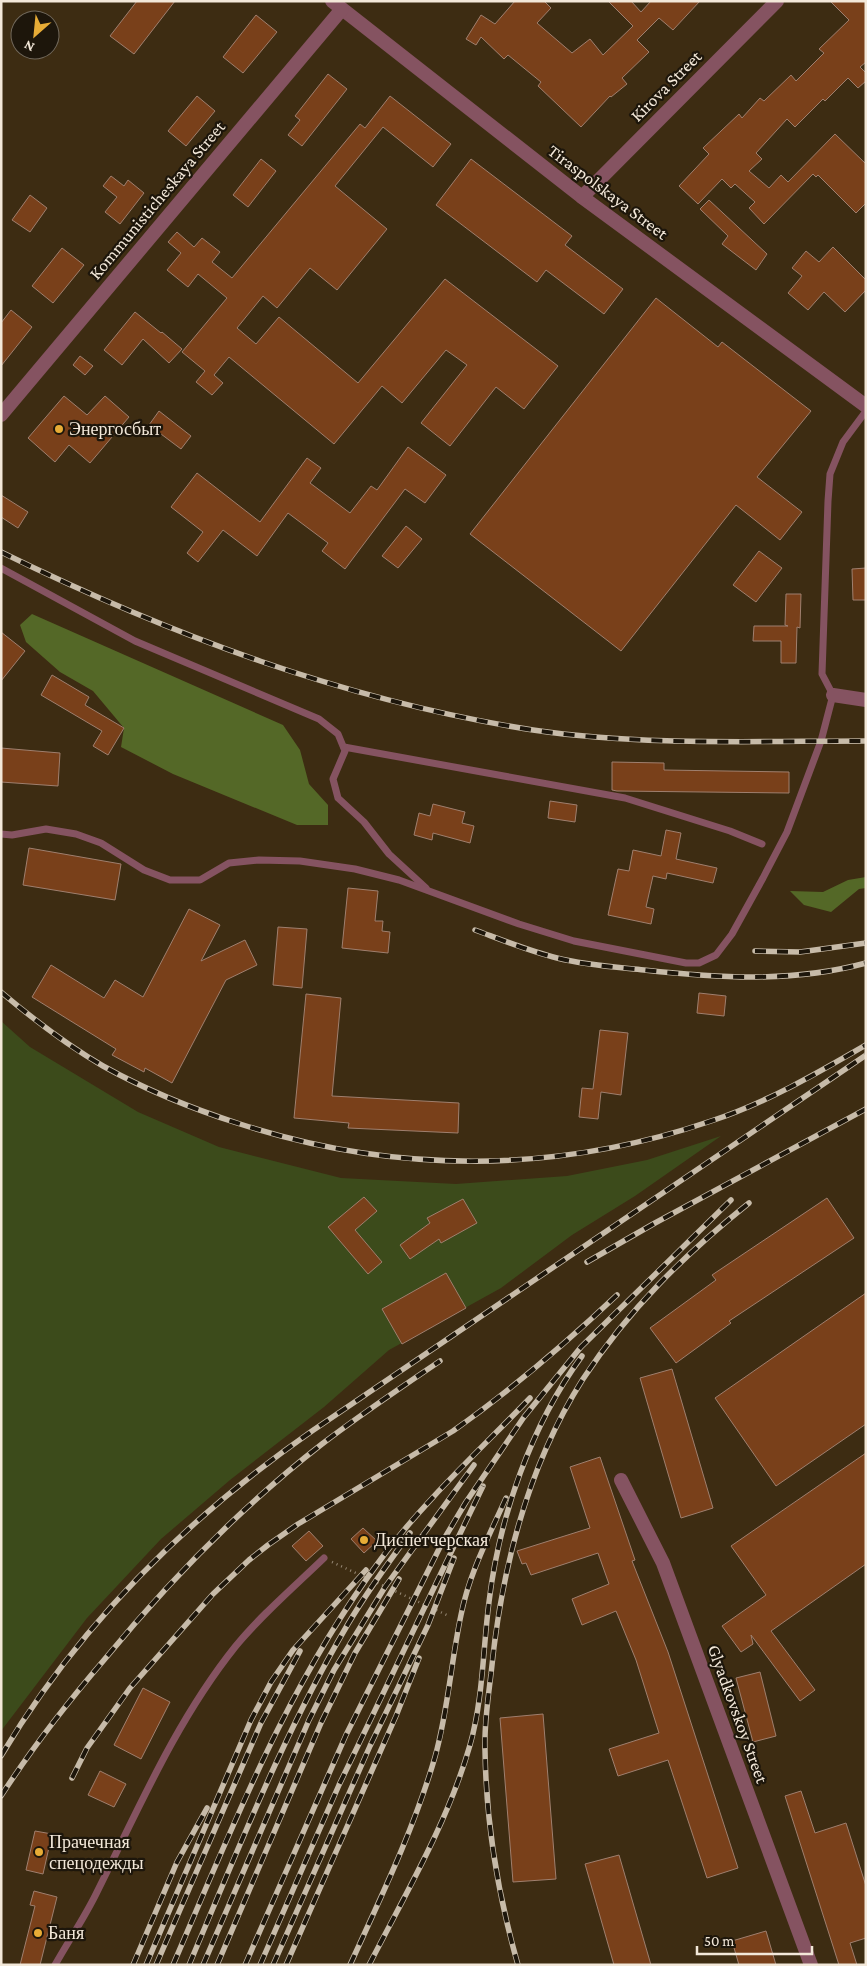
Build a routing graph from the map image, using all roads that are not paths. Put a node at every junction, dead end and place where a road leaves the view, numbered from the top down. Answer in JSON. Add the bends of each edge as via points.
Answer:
{"nodes":[{"id":1,"x":777,"y":1,"type":"edge"},
{"id":2,"x":337,"y":5,"type":"edge"},
{"id":3,"x":582,"y":197,"type":"junction"},
{"id":4,"x":866,"y":406,"type":"edge"},
{"id":5,"x":866,"y":411,"type":"edge"},
{"id":6,"x":1,"y":415,"type":"edge"},
{"id":7,"x":1,"y":568,"type":"edge"},
{"id":8,"x":834,"y":695,"type":"junction"},
{"id":9,"x":866,"y":700,"type":"edge"},
{"id":10,"x":344,"y":747,"type":"junction"},
{"id":11,"x":1,"y":834,"type":"edge"},
{"id":12,"x":762,"y":844,"type":"dead end"},
{"id":13,"x":429,"y":891,"type":"junction"},
{"id":14,"x":621,"y":1480,"type":"dead end"},
{"id":15,"x":324,"y":1558,"type":"road end"},
{"id":16,"x":55,"y":1965,"type":"edge"},
{"id":17,"x":811,"y":1965,"type":"edge"}],
"edges":[{"from":1,"to":3,"type":"street","name":"Kirova Street"},
{"from":2,"to":3,"type":"street","name":"Tiraspolskaya Street"},
{"from":2,"to":6,"type":"street","name":"Kommunisticheskaya Street"},
{"from":3,"to":4,"type":"street","name":"Tiraspolskaya Street"},
{"from":5,"to":8,"type":"lane","via":[[843,442],[830,474],[822,674]]},
{"from":7,"to":10,"type":"lane","via":[[135,641],[319,719],[338,734]]},
{"from":8,"to":9,"type":"street"},
{"from":8,"to":13,"type":"lane","via":[[821,741],[787,832],[732,934],[708,960],[686,963],[582,943]]},
{"from":10,"to":12,"type":"lane","via":[[625,798]]},
{"from":10,"to":13,"type":"lane","via":[[333,779],[338,798],[364,822],[389,854]]},
{"from":11,"to":13,"type":"lane","via":[[46,830],[76,834],[101,843],[144,870],[170,880],[200,880],[229,864],[242,861],[278,860],[363,871]]},
{"from":14,"to":17,"type":"street","name":"Glyadkovskoy Street","via":[[663,1563]]},
{"from":15,"to":16,"type":"lane","via":[[254,1625],[202,1694],[166,1753],[96,1894]]}]}
